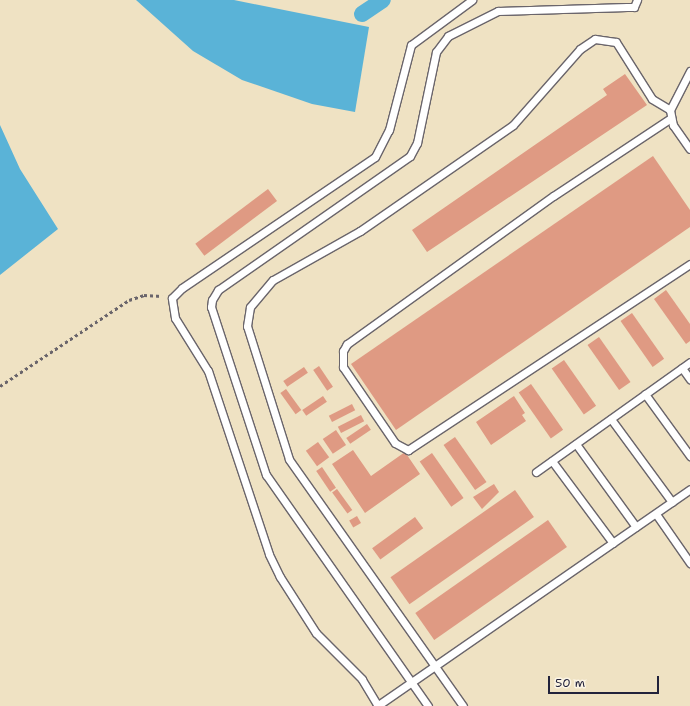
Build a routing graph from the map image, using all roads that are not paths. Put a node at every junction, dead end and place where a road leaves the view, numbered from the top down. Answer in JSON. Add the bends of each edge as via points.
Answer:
{"nodes":[{"id":1,"x":472,"y":0,"type":"edge"},
{"id":2,"x":637,"y":0,"type":"edge"},
{"id":3,"x":690,"y":71,"type":"edge"},
{"id":4,"x":670,"y":110,"type":"junction"},
{"id":5,"x":671,"y":118,"type":"junction"},
{"id":6,"x":690,"y":149,"type":"edge"},
{"id":7,"x":690,"y":264,"type":"edge"},
{"id":8,"x":690,"y":362,"type":"edge"},
{"id":9,"x":682,"y":368,"type":"junction"},
{"id":10,"x":690,"y":379,"type":"edge"},
{"id":11,"x":645,"y":394,"type":"junction"},
{"id":12,"x":611,"y":419,"type":"junction"},
{"id":13,"x":576,"y":444,"type":"junction"},
{"id":14,"x":690,"y":456,"type":"edge"},
{"id":15,"x":552,"y":460,"type":"junction"},
{"id":16,"x":536,"y":472,"type":"dead end"},
{"id":17,"x":690,"y":489,"type":"edge"},
{"id":18,"x":672,"y":502,"type":"junction"},
{"id":19,"x":656,"y":514,"type":"junction"},
{"id":20,"x":636,"y":527,"type":"junction"},
{"id":21,"x":613,"y":543,"type":"junction"},
{"id":22,"x":690,"y":563,"type":"edge"},
{"id":23,"x":436,"y":664,"type":"junction"},
{"id":24,"x":411,"y":682,"type":"junction"},
{"id":25,"x":377,"y":706,"type":"edge"},
{"id":26,"x":428,"y":706,"type":"edge"},
{"id":27,"x":463,"y":706,"type":"edge"}],
"edges":[{"from":1,"to":25,"type":"lane","via":[[411,45],[389,130],[375,157],[182,288],[172,298],[175,318],[208,371],[269,554],[280,577],[316,633],[362,680]]},
{"from":2,"to":24,"type":"lane","via":[[634,7],[498,11],[448,36],[436,52],[417,143],[410,156],[218,290],[212,300],[216,322],[266,474]]},
{"from":3,"to":4,"type":"lane"},
{"from":4,"to":5,"type":"lane"},
{"from":4,"to":23,"type":"lane","via":[[652,99],[616,42],[595,39],[580,49],[514,125],[360,231],[273,280],[250,307],[248,326],[289,459]]},
{"from":5,"to":6,"type":"lane"},
{"from":5,"to":7,"type":"lane","via":[[553,196],[347,344],[343,351],[343,367],[395,443],[408,450]]},
{"from":8,"to":9,"type":"lane"},
{"from":9,"to":10,"type":"lane"},
{"from":9,"to":11,"type":"lane"},
{"from":11,"to":12,"type":"lane"},
{"from":11,"to":14,"type":"lane"},
{"from":12,"to":13,"type":"lane"},
{"from":12,"to":18,"type":"lane"},
{"from":13,"to":15,"type":"lane"},
{"from":13,"to":20,"type":"lane"},
{"from":15,"to":16,"type":"lane"},
{"from":15,"to":21,"type":"lane"},
{"from":17,"to":18,"type":"lane"},
{"from":18,"to":19,"type":"lane"},
{"from":19,"to":20,"type":"lane"},
{"from":19,"to":22,"type":"lane"},
{"from":20,"to":21,"type":"lane"},
{"from":21,"to":23,"type":"lane"},
{"from":23,"to":24,"type":"lane"},
{"from":23,"to":27,"type":"lane"},
{"from":24,"to":25,"type":"lane"},
{"from":24,"to":26,"type":"lane"}]}
